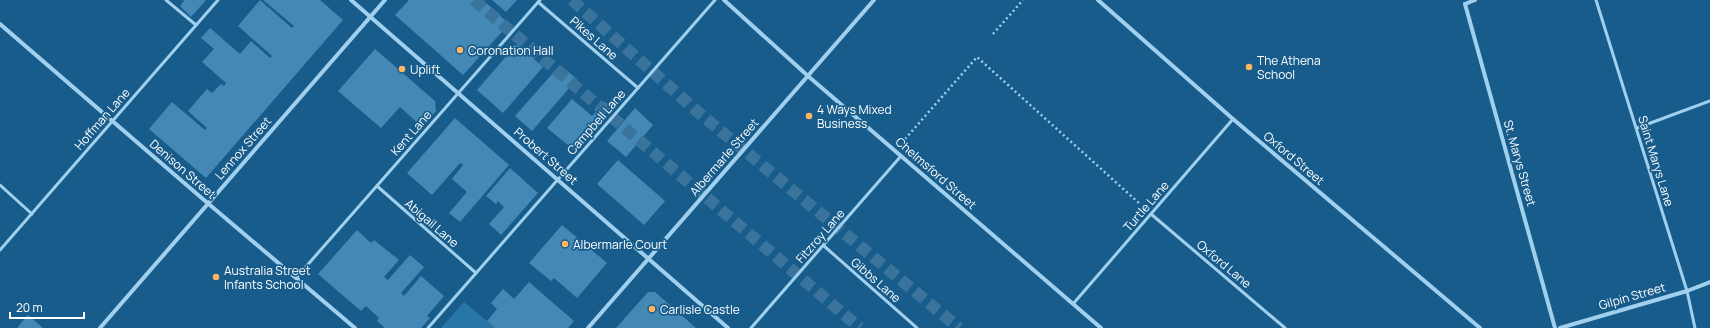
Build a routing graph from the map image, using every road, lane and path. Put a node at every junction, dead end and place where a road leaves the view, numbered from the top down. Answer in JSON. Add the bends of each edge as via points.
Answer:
{"nodes":[{"id":1,"x":166,"y":0,"type":"edge"},
{"id":2,"x":218,"y":0,"type":"edge"},
{"id":3,"x":351,"y":0,"type":"edge"},
{"id":4,"x":385,"y":0,"type":"edge"},
{"id":5,"x":715,"y":0,"type":"edge"},
{"id":6,"x":724,"y":0,"type":"edge"},
{"id":7,"x":874,"y":0,"type":"edge"},
{"id":8,"x":1023,"y":0,"type":"edge"},
{"id":9,"x":1098,"y":0,"type":"edge"},
{"id":10,"x":1461,"y":0,"type":"edge"},
{"id":11,"x":1475,"y":0,"type":"edge"},
{"id":12,"x":1596,"y":0,"type":"edge"},
{"id":13,"x":539,"y":1,"type":"edge"},
{"id":14,"x":1465,"y":4,"type":"junction"},
{"id":15,"x":371,"y":17,"type":"junction"},
{"id":16,"x":0,"y":24,"type":"edge"},
{"id":17,"x":196,"y":25,"type":"junction"},
{"id":18,"x":993,"y":34,"type":"dead end"},
{"id":19,"x":808,"y":76,"type":"junction"},
{"id":20,"x":638,"y":88,"type":"junction"},
{"id":21,"x":458,"y":93,"type":"junction"},
{"id":22,"x":1710,"y":101,"type":"edge"},
{"id":23,"x":1233,"y":119,"type":"junction"},
{"id":24,"x":113,"y":121,"type":"junction"},
{"id":25,"x":1637,"y":128,"type":"junction"},
{"id":26,"x":894,"y":150,"type":"junction"},
{"id":27,"x":901,"y":156,"type":"junction"},
{"id":28,"x":558,"y":180,"type":"junction"},
{"id":29,"x":0,"y":185,"type":"edge"},
{"id":30,"x":377,"y":186,"type":"junction"},
{"id":31,"x":208,"y":204,"type":"junction"},
{"id":32,"x":32,"y":214,"type":"junction"},
{"id":33,"x":1151,"y":214,"type":"junction"},
{"id":34,"x":824,"y":246,"type":"junction"},
{"id":35,"x":0,"y":250,"type":"edge"},
{"id":36,"x":648,"y":259,"type":"junction"},
{"id":37,"x":476,"y":272,"type":"junction"},
{"id":38,"x":296,"y":278,"type":"junction"},
{"id":39,"x":1710,"y":282,"type":"edge"},
{"id":40,"x":1687,"y":291,"type":"junction"},
{"id":41,"x":1073,"y":304,"type":"junction"},
{"id":42,"x":100,"y":328,"type":"edge"},
{"id":43,"x":355,"y":328,"type":"edge"},
{"id":44,"x":428,"y":328,"type":"edge"},
{"id":45,"x":588,"y":328,"type":"edge"},
{"id":46,"x":728,"y":328,"type":"edge"},
{"id":47,"x":751,"y":328,"type":"edge"},
{"id":48,"x":917,"y":328,"type":"edge"},
{"id":49,"x":1101,"y":328,"type":"edge"},
{"id":50,"x":1285,"y":328,"type":"edge"},
{"id":51,"x":1480,"y":328,"type":"edge"},
{"id":52,"x":1555,"y":328,"type":"edge"},
{"id":53,"x":1560,"y":328,"type":"edge"},
{"id":54,"x":1695,"y":328,"type":"edge"}],
"edges":[{"from":1,"to":17,"type":"lane"},
{"from":2,"to":17,"type":"lane","name":"Hoffman Lane"},
{"from":3,"to":15,"type":"street","name":"Probert Street"},
{"from":4,"to":15,"type":"street","name":"Lennox Street"},
{"from":5,"to":20,"type":"lane","name":"Campbell Lane"},
{"from":6,"to":19,"type":"street","name":"Chelmsford Street"},
{"from":7,"to":19,"type":"street","name":"Albermarle Street"},
{"from":8,"to":18,"type":"path"},
{"from":9,"to":23,"type":"street","name":"Oxford Street"},
{"from":10,"to":14,"type":"street"},
{"from":11,"to":14,"type":"street"},
{"from":12,"to":25,"type":"lane","name":"Saint Marys Lane"},
{"from":13,"to":20,"type":"lane","name":"Pikes Lane"},
{"from":13,"to":21,"type":"lane","name":"Kent Lane"},
{"from":14,"to":52,"type":"street","name":"St. Marys Street"},
{"from":15,"to":21,"type":"street","name":"Probert Street"},
{"from":15,"to":31,"type":"street","name":"Lennox Street"},
{"from":16,"to":24,"type":"street","name":"Denison Street"},
{"from":17,"to":24,"type":"lane","name":"Hoffman Lane"},
{"from":19,"to":26,"type":"street","name":"Chelmsford Street"},
{"from":19,"to":36,"type":"street","name":"Albermarle Street"},
{"from":20,"to":28,"type":"lane","name":"Campbell Lane"},
{"from":21,"to":28,"type":"street","name":"Probert Street"},
{"from":21,"to":30,"type":"lane","name":"Kent Lane"},
{"from":22,"to":25,"type":"lane"},
{"from":23,"to":33,"type":"lane","name":"Turtle Lane"},
{"from":23,"to":51,"type":"street","name":"Oxford Street"},
{"from":24,"to":31,"type":"street","name":"Denison Street"},
{"from":24,"to":32,"type":"lane","name":"Hoffman Lane"},
{"from":25,"to":40,"type":"lane","name":"Saint Marys Lane"},
{"from":26,"to":27,"type":"street","name":"Chelmsford Street"},
{"from":26,"to":33,"type":"path","via":[[977,57]]},
{"from":27,"to":34,"type":"lane","name":"Fitzroy Lane"},
{"from":27,"to":41,"type":"street","name":"Chelmsford Street"},
{"from":28,"to":36,"type":"street","name":"Probert Street"},
{"from":28,"to":37,"type":"lane","name":"Campbell Lane"},
{"from":29,"to":32,"type":"lane"},
{"from":30,"to":37,"type":"lane","name":"Abigail Lane"},
{"from":30,"to":38,"type":"lane","name":"Kent Lane"},
{"from":31,"to":38,"type":"street","name":"Denison Street"},
{"from":31,"to":42,"type":"street","name":"Lennox Street"},
{"from":32,"to":35,"type":"lane","name":"Hoffman Lane"},
{"from":33,"to":41,"type":"lane","name":"Turtle Lane"},
{"from":33,"to":50,"type":"lane","name":"Oxford Lane"},
{"from":34,"to":47,"type":"lane","name":"Fitzroy Lane"},
{"from":34,"to":48,"type":"lane","name":"Gibbs Lane"},
{"from":36,"to":45,"type":"street","name":"Albermarle Street"},
{"from":36,"to":46,"type":"street","name":"Probert Street"},
{"from":37,"to":44,"type":"lane","name":"Campbell Lane"},
{"from":38,"to":43,"type":"street","name":"Denison Street"},
{"from":39,"to":40,"type":"street","name":"Gilpin Street"},
{"from":40,"to":53,"type":"street","name":"Gilpin Street"},
{"from":40,"to":54,"type":"lane","name":"Saint Marys Lane"},
{"from":41,"to":49,"type":"street","name":"Chelmsford Street"}]}
